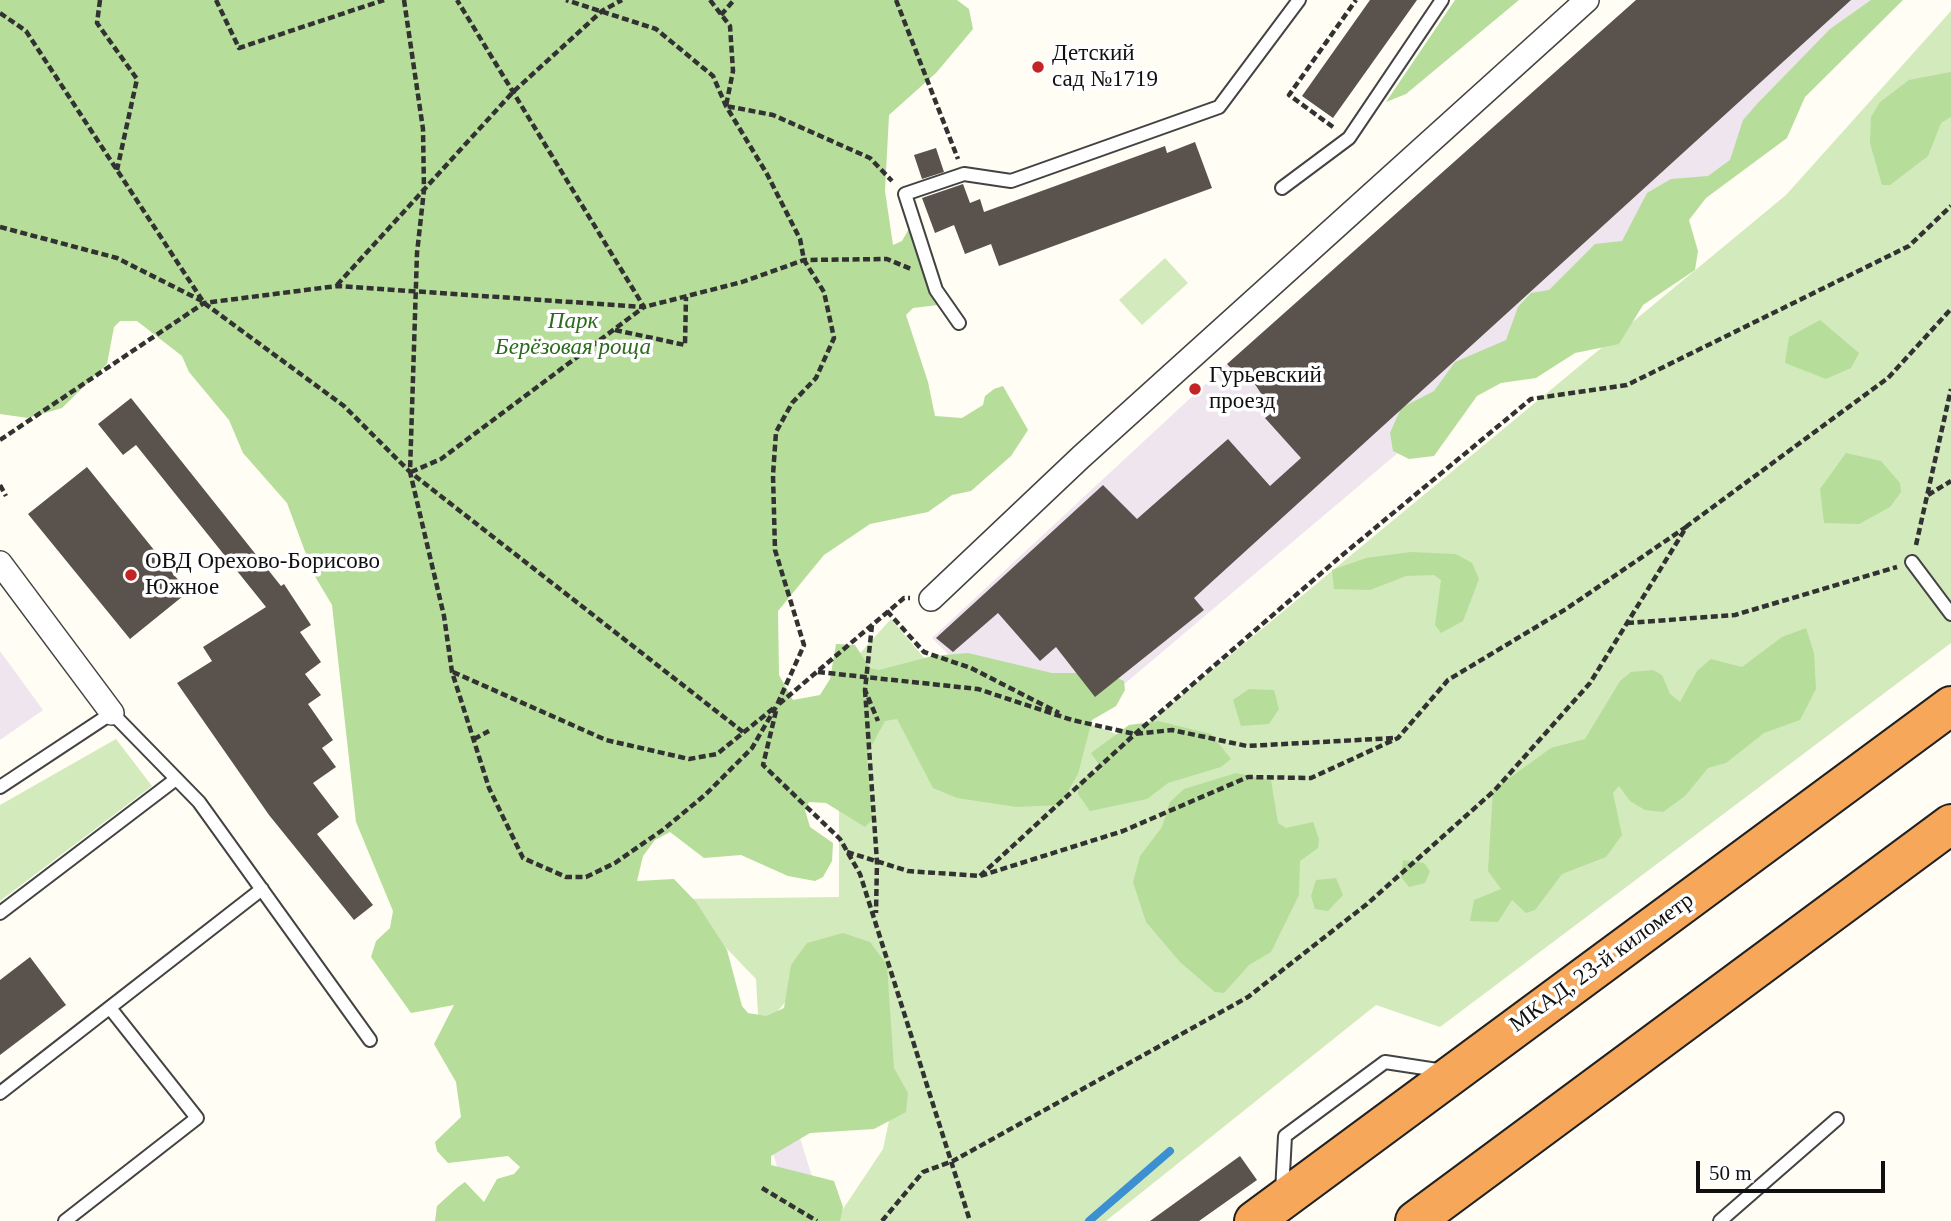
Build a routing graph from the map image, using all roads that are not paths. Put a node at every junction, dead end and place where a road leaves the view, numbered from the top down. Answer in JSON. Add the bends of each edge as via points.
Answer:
{"nodes":[{"id":1,"x":1300,"y":0,"type":"edge"},
{"id":2,"x":1442,"y":0,"type":"edge"},
{"id":3,"x":1587,"y":0,"type":"edge"},
{"id":4,"x":1282,"y":188,"type":"dead end"},
{"id":5,"x":959,"y":323,"type":"dead end"},
{"id":6,"x":1912,"y":562,"type":"road end"},
{"id":7,"x":0,"y":563,"type":"edge"},
{"id":8,"x":931,"y":599,"type":"road end"},
{"id":9,"x":1951,"y":614,"type":"edge"},
{"id":10,"x":1951,"y":706,"type":"edge"},
{"id":11,"x":112,"y":713,"type":"junction"},
{"id":12,"x":177,"y":779,"type":"junction"},
{"id":13,"x":0,"y":787,"type":"edge"},
{"id":14,"x":1951,"y":824,"type":"edge"},
{"id":15,"x":262,"y":889,"type":"junction"},
{"id":16,"x":0,"y":913,"type":"edge"},
{"id":17,"x":110,"y":1008,"type":"junction"},
{"id":18,"x":370,"y":1040,"type":"dead end"},
{"id":19,"x":0,"y":1093,"type":"edge"},
{"id":20,"x":1837,"y":1119,"type":"dead end"},
{"id":21,"x":1268,"y":1210,"type":"edge"},
{"id":22,"x":65,"y":1221,"type":"edge"},
{"id":23,"x":1415,"y":1221,"type":"edge"},
{"id":24,"x":1720,"y":1221,"type":"edge"}],
"edges":[{"from":1,"to":5,"type":"lane","via":[[1219,107],[1011,181],[964,174],[905,194],[936,290]]},
{"from":2,"to":4,"type":"lane","via":[[1349,138]]},
{"from":3,"to":8,"type":"street","via":[[1081,457]]},
{"from":6,"to":9,"type":"lane"},
{"from":7,"to":11,"type":"street"},
{"from":10,"to":21,"type":"highway","name":"МКАД, 23-й километр"},
{"from":11,"to":12,"type":"lane"},
{"from":11,"to":13,"type":"lane"},
{"from":12,"to":15,"type":"lane"},
{"from":12,"to":16,"type":"lane"},
{"from":14,"to":23,"type":"highway"},
{"from":15,"to":17,"type":"lane"},
{"from":15,"to":18,"type":"lane"},
{"from":17,"to":19,"type":"lane"},
{"from":17,"to":22,"type":"lane","via":[[197,1118]]},
{"from":20,"to":24,"type":"lane"}]}
